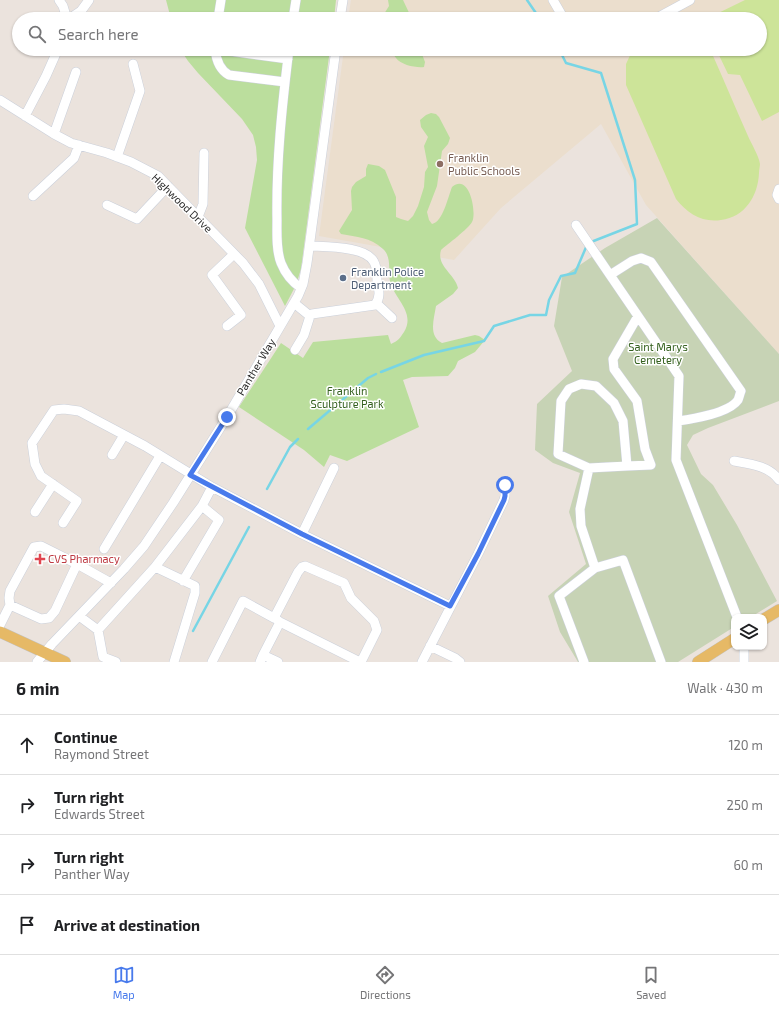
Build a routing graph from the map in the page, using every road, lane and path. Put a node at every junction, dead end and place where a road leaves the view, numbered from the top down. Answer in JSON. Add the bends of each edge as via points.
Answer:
{"nodes":[{"id":1,"x":59,"y":0,"type":"edge"},
{"id":2,"x":89,"y":0,"type":"edge"},
{"id":3,"x":221,"y":0,"type":"edge"},
{"id":4,"x":296,"y":0,"type":"edge"},
{"id":5,"x":343,"y":0,"type":"edge"},
{"id":6,"x":553,"y":0,"type":"edge"},
{"id":7,"x":690,"y":0,"type":"edge"},
{"id":8,"x":65,"y":12,"type":"edge"},
{"id":9,"x":79,"y":12,"type":"edge"},
{"id":10,"x":219,"y":12,"type":"edge"},
{"id":11,"x":294,"y":12,"type":"edge"},
{"id":12,"x":341,"y":12,"type":"edge"},
{"id":13,"x":560,"y":12,"type":"edge"},
{"id":14,"x":668,"y":12,"type":"edge"},
{"id":15,"x":55,"y":56,"type":"edge"},
{"id":16,"x":217,"y":56,"type":"edge"},
{"id":17,"x":261,"y":56,"type":"edge"},
{"id":18,"x":288,"y":56,"type":"edge"},
{"id":19,"x":335,"y":56,"type":"edge"},
{"id":20,"x":288,"y":60,"type":"junction"},
{"id":21,"x":133,"y":64,"type":"dead end"},
{"id":22,"x":76,"y":72,"type":"dead end"},
{"id":23,"x":285,"y":82,"type":"junction"},
{"id":24,"x":2,"y":105,"type":"edge"},
{"id":25,"x":25,"y":116,"type":"junction"},
{"id":26,"x":54,"y":134,"type":"junction"},
{"id":27,"x":79,"y":145,"type":"junction"},
{"id":28,"x":204,"y":153,"type":"dead end"},
{"id":29,"x":117,"y":156,"type":"junction"},
{"id":30,"x":168,"y":186,"type":"junction"},
{"id":31,"x":779,"y":189,"type":"edge"},
{"id":32,"x":33,"y":196,"type":"dead end"},
{"id":33,"x":779,"y":199,"type":"edge"},
{"id":34,"x":108,"y":205,"type":"dead end"},
{"id":35,"x":198,"y":217,"type":"junction"},
{"id":36,"x":576,"y":224,"type":"dead end"},
{"id":37,"x":310,"y":246,"type":"junction"},
{"id":38,"x":234,"y":254,"type":"junction"},
{"id":39,"x":610,"y":276,"type":"junction"},
{"id":40,"x":301,"y":288,"type":"junction"},
{"id":41,"x":294,"y":303,"type":"junction"},
{"id":42,"x":376,"y":303,"type":"junction"},
{"id":43,"x":310,"y":316,"type":"junction"},
{"id":44,"x":638,"y":316,"type":"junction"},
{"id":45,"x":392,"y":318,"type":"dead end"},
{"id":46,"x":227,"y":326,"type":"dead end"},
{"id":47,"x":280,"y":326,"type":"junction"},
{"id":48,"x":295,"y":350,"type":"dead end"},
{"id":49,"x":678,"y":421,"type":"junction"},
{"id":50,"x":124,"y":435,"type":"junction"},
{"id":51,"x":112,"y":455,"type":"dead end"},
{"id":52,"x":160,"y":456,"type":"junction"},
{"id":53,"x":734,"y":461,"type":"dead end"},
{"id":54,"x":627,"y":466,"type":"junction"},
{"id":55,"x":334,"y":468,"type":"dead end"},
{"id":56,"x":589,"y":468,"type":"junction"},
{"id":57,"x":190,"y":475,"type":"junction"},
{"id":58,"x":779,"y":480,"type":"edge"},
{"id":59,"x":53,"y":484,"type":"junction"},
{"id":60,"x":505,"y":485,"type":"dead end"},
{"id":61,"x":212,"y":487,"type":"junction"},
{"id":62,"x":202,"y":506,"type":"junction"},
{"id":63,"x":35,"y":512,"type":"dead end"},
{"id":64,"x":64,"y":523,"type":"dead end"},
{"id":65,"x":302,"y":534,"type":"junction"},
{"id":66,"x":104,"y":548,"type":"dead end"},
{"id":67,"x":77,"y":564,"type":"junction"},
{"id":68,"x":155,"y":567,"type":"junction"},
{"id":69,"x":595,"y":568,"type":"junction"},
{"id":70,"x":183,"y":581,"type":"junction"},
{"id":71,"x":111,"y":583,"type":"junction"},
{"id":72,"x":10,"y":605,"type":"junction"},
{"id":73,"x":450,"y":606,"type":"junction"},
{"id":74,"x":779,"y":610,"type":"edge"},
{"id":75,"x":736,"y":614,"type":"edge"},
{"id":76,"x":79,"y":616,"type":"junction"},
{"id":77,"x":767,"y":617,"type":"edge"},
{"id":78,"x":277,"y":620,"type":"junction"},
{"id":79,"x":0,"y":625,"type":"edge"},
{"id":80,"x":98,"y":630,"type":"junction"},
{"id":81,"x":0,"y":632,"type":"edge"},
{"id":82,"x":731,"y":641,"type":"edge"},
{"id":83,"x":430,"y":646,"type":"junction"},
{"id":84,"x":744,"y":650,"type":"edge"},
{"id":85,"x":45,"y":652,"type":"junction"},
{"id":86,"x":262,"y":658,"type":"edge"},
{"id":87,"x":102,"y":660,"type":"edge"},
{"id":88,"x":37,"y":662,"type":"edge"},
{"id":89,"x":65,"y":662,"type":"edge"},
{"id":90,"x":116,"y":662,"type":"edge"},
{"id":91,"x":174,"y":662,"type":"edge"},
{"id":92,"x":212,"y":662,"type":"edge"},
{"id":93,"x":278,"y":662,"type":"edge"},
{"id":94,"x":358,"y":662,"type":"edge"},
{"id":95,"x":422,"y":662,"type":"edge"},
{"id":96,"x":460,"y":662,"type":"edge"},
{"id":97,"x":584,"y":662,"type":"edge"},
{"id":98,"x":661,"y":662,"type":"edge"},
{"id":99,"x":698,"y":662,"type":"edge"},
{"id":100,"x":744,"y":662,"type":"edge"}],
"edges":[{"from":1,"to":8,"type":"street"},
{"from":2,"to":9,"type":"street"},
{"from":3,"to":10,"type":"street"},
{"from":4,"to":11,"type":"street"},
{"from":5,"to":12,"type":"street"},
{"from":6,"to":13,"type":"street"},
{"from":7,"to":14,"type":"street"},
{"from":15,"to":25,"type":"street"},
{"from":16,"to":23,"type":"street","via":[[219,64],[229,75]]},
{"from":17,"to":20,"type":"street"},
{"from":18,"to":20,"type":"street"},
{"from":19,"to":37,"type":"street","name":"Panther Way"},
{"from":20,"to":23,"type":"street"},
{"from":21,"to":29,"type":"street","via":[[140,91]]},
{"from":22,"to":26,"type":"street"},
{"from":23,"to":40,"type":"street","via":[[278,158],[277,241],[280,262],[292,282]]},
{"from":24,"to":25,"type":"street","name":"Highwood Drive"},
{"from":25,"to":26,"type":"street","name":"Highwood Drive"},
{"from":26,"to":27,"type":"street","name":"Highwood Drive"},
{"from":27,"to":29,"type":"street","name":"Highwood Drive"},
{"from":27,"to":32,"type":"street","via":[[74,158]]},
{"from":28,"to":35,"type":"street","via":[[202,204]]},
{"from":29,"to":30,"type":"street","name":"Highwood Drive","via":[[158,176]]},
{"from":30,"to":34,"type":"street","via":[[137,219]]},
{"from":30,"to":35,"type":"street","name":"Highwood Drive"},
{"from":31,"to":33,"type":"street"},
{"from":35,"to":38,"type":"street","name":"Highwood Drive"},
{"from":36,"to":39,"type":"street"},
{"from":37,"to":40,"type":"street","name":"Panther Way"},
{"from":37,"to":42,"type":"street","via":[[356,250],[371,257],[375,263],[379,295]]},
{"from":38,"to":46,"type":"street","via":[[212,275],[241,315]]},
{"from":38,"to":47,"type":"street","name":"Highwood Drive","via":[[258,284]]},
{"from":39,"to":44,"type":"street"},
{"from":39,"to":49,"type":"street","via":[[632,261],[641,258],[651,262],[741,391],[738,400],[725,410]]},
{"from":40,"to":41,"type":"street","name":"Panther Way"},
{"from":41,"to":43,"type":"street"},
{"from":41,"to":47,"type":"street","name":"Panther Way"},
{"from":42,"to":43,"type":"street"},
{"from":42,"to":45,"type":"street"},
{"from":43,"to":48,"type":"street","via":[[304,335]]},
{"from":44,"to":49,"type":"street","via":[[679,376]]},
{"from":44,"to":54,"type":"street","via":[[613,359],[614,369],[637,400],[645,449],[651,466]]},
{"from":47,"to":57,"type":"street","name":"Panther Way"},
{"from":49,"to":75,"type":"street","via":[[676,460]]},
{"from":50,"to":51,"type":"street"},
{"from":50,"to":52,"type":"street"},
{"from":50,"to":59,"type":"street","via":[[79,411],[54,410],[32,443],[34,464],[41,476]]},
{"from":52,"to":57,"type":"street"},
{"from":52,"to":66,"type":"street"},
{"from":53,"to":58,"type":"street","via":[[756,465],[774,474]]},
{"from":54,"to":56,"type":"street"},
{"from":54,"to":56,"type":"street","via":[[623,420],[614,403],[596,386],[581,384],[569,389],[561,400],[558,454]]},
{"from":55,"to":65,"type":"street"},
{"from":56,"to":69,"type":"street","via":[[580,509],[581,526]]},
{"from":57,"to":61,"type":"street"},
{"from":57,"to":71,"type":"street","name":"Panther Way","via":[[144,546]]},
{"from":59,"to":63,"type":"street"},
{"from":59,"to":64,"type":"street","via":[[77,501]]},
{"from":60,"to":73,"type":"street","via":[[504,500]]},
{"from":61,"to":62,"type":"street"},
{"from":61,"to":65,"type":"street"},
{"from":62,"to":68,"type":"street"},
{"from":62,"to":70,"type":"street","via":[[219,520]]},
{"from":65,"to":73,"type":"street"},
{"from":67,"to":71,"type":"street"},
{"from":67,"to":72,"type":"street","via":[[55,611],[49,618],[41,619]]},
{"from":67,"to":72,"type":"street","via":[[41,546],[34,547],[9,593]]},
{"from":68,"to":70,"type":"street"},
{"from":68,"to":80,"type":"street"},
{"from":69,"to":97,"type":"street","via":[[559,596]]},
{"from":69,"to":98,"type":"street","via":[[623,560]]},
{"from":70,"to":91,"type":"street","via":[[195,586],[195,594]]},
{"from":71,"to":76,"type":"street","name":"Panther Way"},
{"from":72,"to":79,"type":"street"},
{"from":73,"to":83,"type":"street"},
{"from":74,"to":77,"type":"main road"},
{"from":76,"to":80,"type":"street"},
{"from":76,"to":85,"type":"street","name":"Panther Way"},
{"from":78,"to":86,"type":"street"},
{"from":78,"to":92,"type":"street","via":[[243,601]]},
{"from":78,"to":94,"type":"street"},
{"from":78,"to":94,"type":"street","via":[[302,567],[308,567],[344,583],[351,598],[374,622],[377,630]]},
{"from":80,"to":87,"type":"street"},
{"from":81,"to":85,"type":"main road"},
{"from":82,"to":99,"type":"main road"},
{"from":83,"to":95,"type":"street"},
{"from":83,"to":96,"type":"street"},
{"from":84,"to":100,"type":"street"},
{"from":85,"to":88,"type":"street","name":"Panther Way"},
{"from":85,"to":89,"type":"main road"},
{"from":86,"to":93,"type":"street"},
{"from":87,"to":90,"type":"street"}]}
